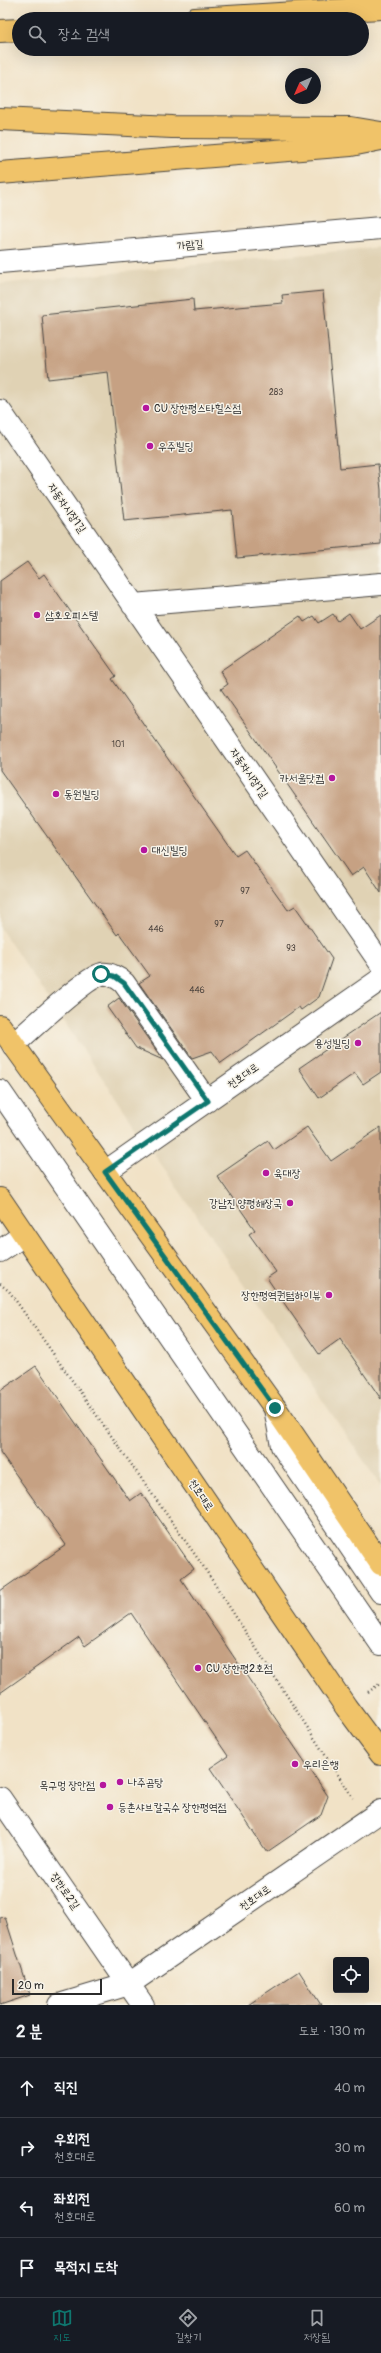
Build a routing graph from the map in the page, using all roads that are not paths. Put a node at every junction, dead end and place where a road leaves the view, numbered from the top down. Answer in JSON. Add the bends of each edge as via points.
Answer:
{"nodes":[{"id":1,"x":381,"y":8,"type":"edge"},
{"id":2,"x":313,"y":12,"type":"edge"},
{"id":3,"x":12,"y":30,"type":"edge"},
{"id":4,"x":0,"y":31,"type":"edge"},
{"id":5,"x":0,"y":119,"type":"edge"},
{"id":6,"x":381,"y":133,"type":"edge"},
{"id":7,"x":381,"y":139,"type":"edge"},
{"id":8,"x":0,"y":173,"type":"edge"},
{"id":9,"x":381,"y":228,"type":"edge"},
{"id":10,"x":0,"y":262,"type":"edge"},
{"id":11,"x":0,"y":411,"type":"edge"},
{"id":12,"x":381,"y":584,"type":"edge"},
{"id":13,"x":133,"y":605,"type":"junction"},
{"id":14,"x":373,"y":940,"type":"edge"},
{"id":15,"x":381,"y":964,"type":"edge"},
{"id":16,"x":381,"y":979,"type":"edge"},
{"id":17,"x":0,"y":1026,"type":"edge"},
{"id":18,"x":13,"y":1045,"type":"junction"},
{"id":19,"x":0,"y":1091,"type":"edge"},
{"id":20,"x":208,"y":1101,"type":"junction"},
{"id":21,"x":105,"y":1172,"type":"junction"},
{"id":22,"x":0,"y":1199,"type":"edge"},
{"id":23,"x":24,"y":1235,"type":"junction"},
{"id":24,"x":0,"y":1251,"type":"edge"},
{"id":25,"x":275,"y":1408,"type":"junction"},
{"id":26,"x":381,"y":1564,"type":"edge"},
{"id":27,"x":381,"y":1592,"type":"edge"},
{"id":28,"x":381,"y":1644,"type":"edge"},
{"id":29,"x":381,"y":1754,"type":"edge"},
{"id":30,"x":0,"y":1798,"type":"edge"},
{"id":31,"x":381,"y":1811,"type":"edge"},
{"id":32,"x":129,"y":1984,"type":"junction"},
{"id":33,"x":59,"y":2005,"type":"edge"},
{"id":34,"x":143,"y":2005,"type":"edge"}],
"edges":[{"from":1,"to":2,"type":"main road"},
{"from":3,"to":4,"type":"main road"},
{"from":5,"to":6,"type":"main road","via":[[172,127],[351,128]]},
{"from":7,"to":8,"type":"main road","via":[[351,145]]},
{"from":9,"to":10,"type":"street","name":"가람길"},
{"from":11,"to":13,"type":"street","name":"자동차시장1길"},
{"from":12,"to":13,"type":"street"},
{"from":13,"to":14,"type":"street","name":"자동차시장1길"},
{"from":14,"to":15,"type":"street","name":"자동차시장1길"},
{"from":16,"to":20,"type":"street","name":"천호대로"},
{"from":17,"to":18,"type":"main road"},
{"from":18,"to":20,"type":"street","via":[[56,1007],[97,976],[105,974],[124,983]]},
{"from":18,"to":21,"type":"main road"},
{"from":19,"to":28,"type":"street"},
{"from":20,"to":21,"type":"street","name":"천호대로"},
{"from":21,"to":25,"type":"main road"},
{"from":22,"to":23,"type":"main road","name":"천호대로"},
{"from":23,"to":24,"type":"street"},
{"from":23,"to":29,"type":"main road","name":"천호대로","via":[[346,1707]]},
{"from":25,"to":26,"type":"main road"},
{"from":25,"to":27,"type":"street","via":[[282,1446]]},
{"from":30,"to":32,"type":"street","name":"장한로2길"},
{"from":31,"to":32,"type":"street","name":"천호대로"},
{"from":32,"to":33,"type":"street"},
{"from":32,"to":34,"type":"street","name":"장한로2길"}]}
